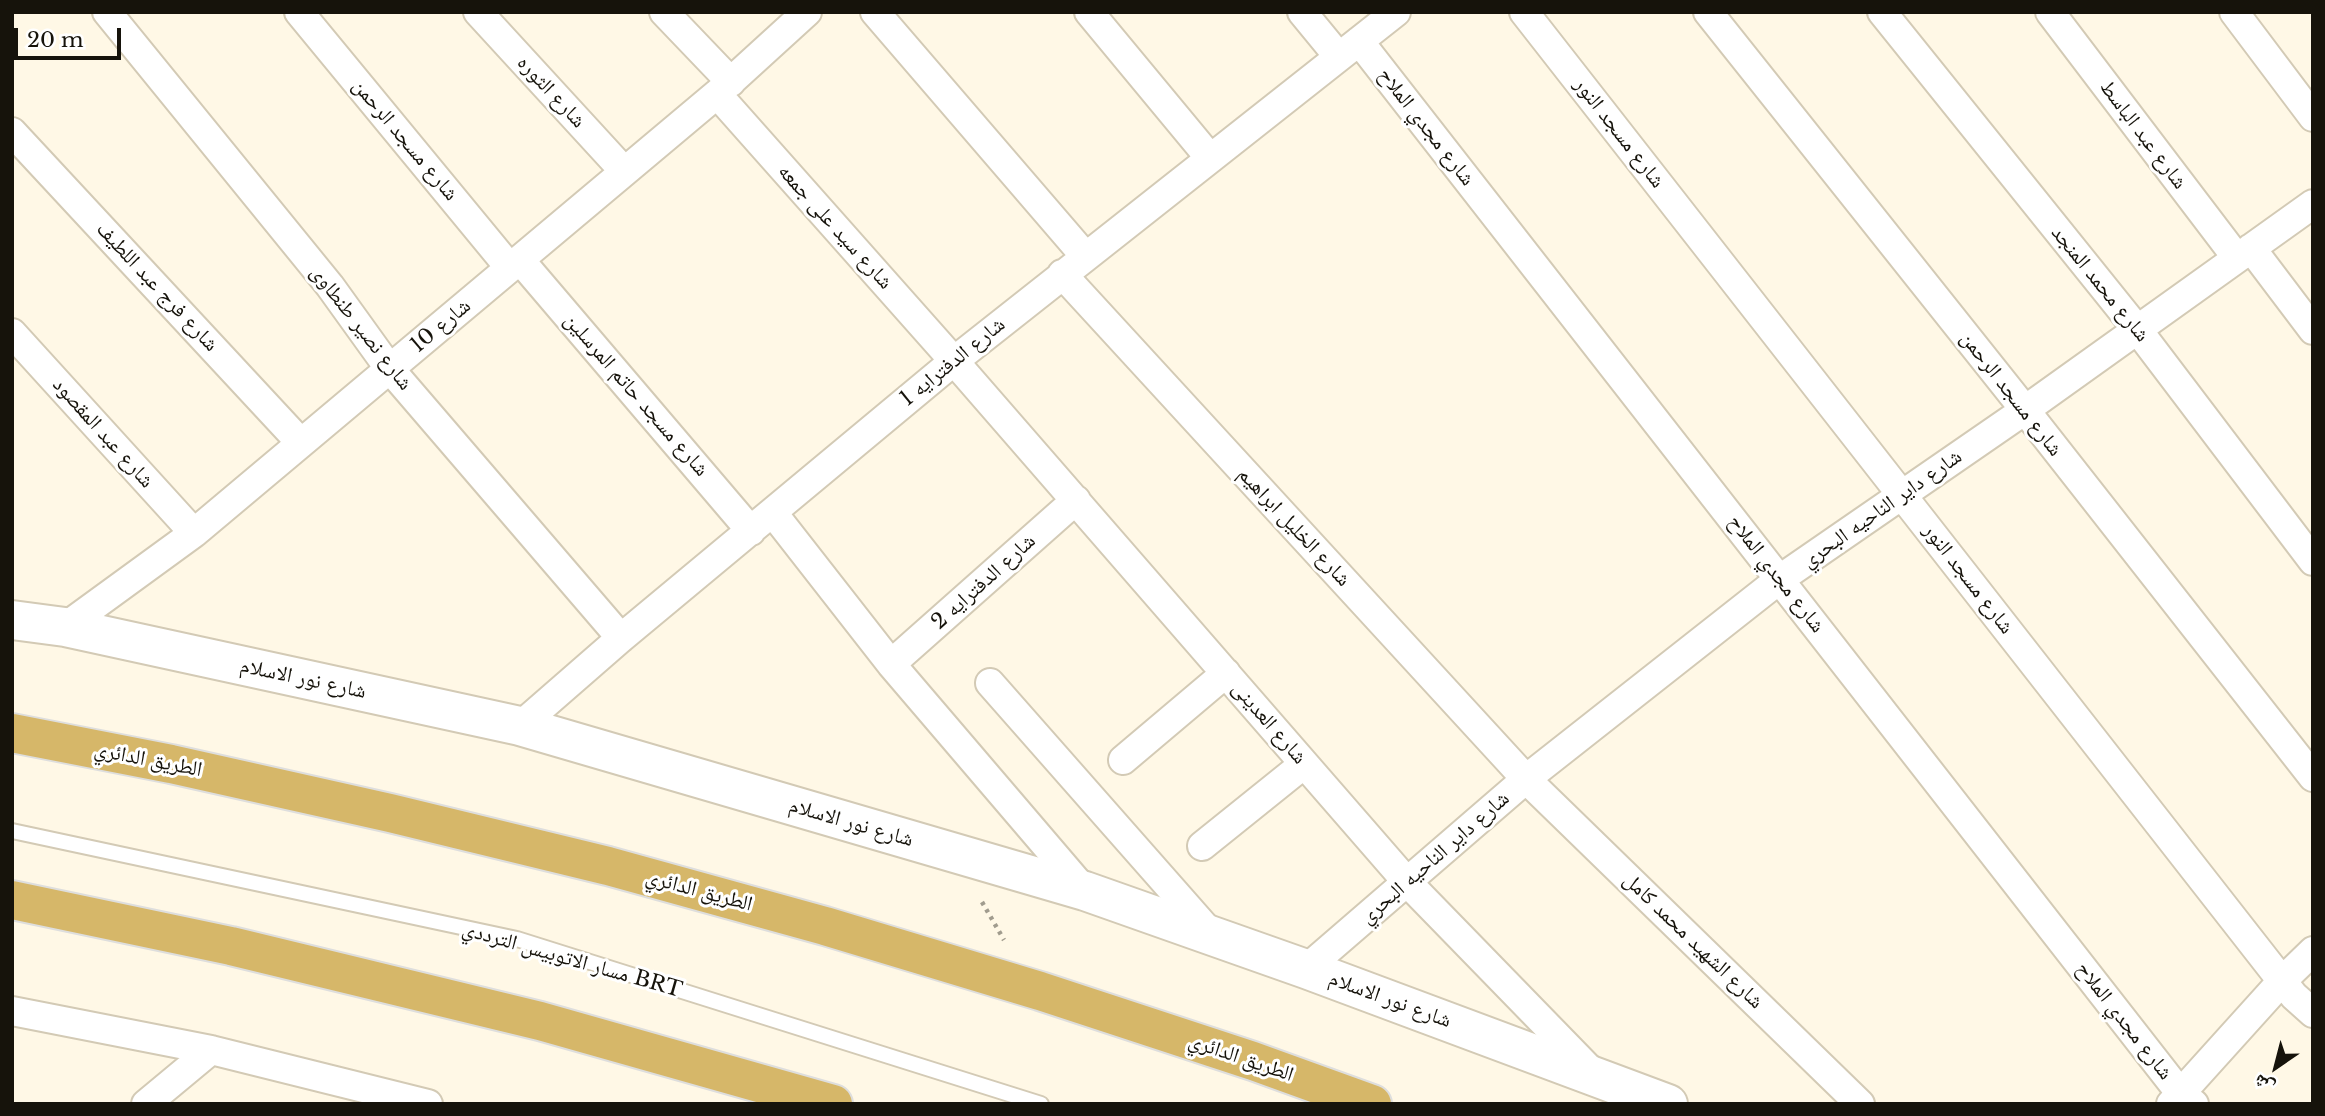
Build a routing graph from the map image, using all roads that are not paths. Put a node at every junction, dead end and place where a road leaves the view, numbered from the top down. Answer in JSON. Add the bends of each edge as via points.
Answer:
{"nodes":[{"id":1,"x":107,"y":12,"type":"edge"},
{"id":2,"x":299,"y":12,"type":"edge"},
{"id":3,"x":478,"y":12,"type":"edge"},
{"id":4,"x":664,"y":12,"type":"edge"},
{"id":5,"x":807,"y":12,"type":"edge"},
{"id":6,"x":875,"y":12,"type":"edge"},
{"id":7,"x":1088,"y":12,"type":"edge"},
{"id":8,"x":1302,"y":12,"type":"edge"},
{"id":9,"x":1396,"y":12,"type":"edge"},
{"id":10,"x":1524,"y":12,"type":"edge"},
{"id":11,"x":1708,"y":12,"type":"edge"},
{"id":12,"x":1882,"y":12,"type":"edge"},
{"id":13,"x":2050,"y":12,"type":"edge"},
{"id":14,"x":2234,"y":12,"type":"edge"},
{"id":15,"x":1349,"y":49,"type":"junction"},
{"id":16,"x":724,"y":88,"type":"junction"},
{"id":17,"x":2313,"y":117,"type":"edge"},
{"id":18,"x":12,"y":132,"type":"edge"},
{"id":19,"x":1210,"y":158,"type":"junction"},
{"id":20,"x":624,"y":171,"type":"junction"},
{"id":21,"x":2313,"y":204,"type":"edge"},
{"id":22,"x":2244,"y":253,"type":"junction"},
{"id":23,"x":1085,"y":256,"type":"junction"},
{"id":24,"x":515,"y":264,"type":"junction"},
{"id":25,"x":1062,"y":274,"type":"junction"},
{"id":26,"x":2137,"y":329,"type":"junction"},
{"id":27,"x":2313,"y":330,"type":"edge"},
{"id":28,"x":12,"y":333,"type":"edge"},
{"id":29,"x":954,"y":360,"type":"junction"},
{"id":30,"x":390,"y":369,"type":"junction"},
{"id":31,"x":2025,"y":410,"type":"junction"},
{"id":32,"x":301,"y":443,"type":"junction"},
{"id":33,"x":1903,"y":495,"type":"junction"},
{"id":34,"x":1076,"y":500,"type":"junction"},
{"id":35,"x":772,"y":513,"type":"junction"},
{"id":36,"x":751,"y":531,"type":"junction"},
{"id":37,"x":194,"y":533,"type":"junction"},
{"id":38,"x":2313,"y":561,"type":"edge"},
{"id":39,"x":1780,"y":579,"type":"junction"},
{"id":40,"x":12,"y":620,"type":"edge"},
{"id":41,"x":65,"y":627,"type":"junction"},
{"id":42,"x":621,"y":638,"type":"junction"},
{"id":43,"x":891,"y":664,"type":"junction"},
{"id":44,"x":1226,"y":673,"type":"junction"},
{"id":45,"x":990,"y":683,"type":"dead end"},
{"id":46,"x":520,"y":726,"type":"junction"},
{"id":47,"x":12,"y":733,"type":"edge"},
{"id":48,"x":1124,"y":760,"type":"dead end"},
{"id":49,"x":1304,"y":764,"type":"junction"},
{"id":50,"x":2313,"y":777,"type":"edge"},
{"id":51,"x":1526,"y":779,"type":"junction"},
{"id":52,"x":12,"y":831,"type":"edge"},
{"id":53,"x":1202,"y":846,"type":"dead end"},
{"id":54,"x":1408,"y":883,"type":"junction"},
{"id":55,"x":1085,"y":891,"type":"junction"},
{"id":56,"x":12,"y":900,"type":"edge"},
{"id":57,"x":1214,"y":937,"type":"junction"},
{"id":58,"x":2313,"y":951,"type":"edge"},
{"id":59,"x":1306,"y":969,"type":"junction"},
{"id":60,"x":2282,"y":981,"type":"junction"},
{"id":61,"x":12,"y":1011,"type":"edge"},
{"id":62,"x":2313,"y":1013,"type":"edge"},
{"id":63,"x":211,"y":1050,"type":"junction"},
{"id":64,"x":1595,"y":1076,"type":"junction"},
{"id":65,"x":2182,"y":1101,"type":"edge"},
{"id":66,"x":146,"y":1104,"type":"edge"},
{"id":67,"x":428,"y":1104,"type":"edge"},
{"id":68,"x":833,"y":1104,"type":"edge"},
{"id":69,"x":1041,"y":1104,"type":"edge"},
{"id":70,"x":1372,"y":1104,"type":"edge"},
{"id":71,"x":1668,"y":1104,"type":"edge"},
{"id":72,"x":1860,"y":1104,"type":"edge"}],
"edges":[{"from":1,"to":30,"type":"street","name":"شارع نصير طنطاوى","via":[[330,286]]},
{"from":2,"to":24,"type":"street","name":"شارع مسجد الرحمن"},
{"from":3,"to":20,"type":"street","name":"شارع الثوره"},
{"from":4,"to":16,"type":"street","name":"شارع سيد على جمعه"},
{"from":5,"to":16,"type":"street","name":"شارع 10"},
{"from":6,"to":23,"type":"street"},
{"from":7,"to":19,"type":"street"},
{"from":8,"to":15,"type":"street","name":"شارع مجدي الملاح"},
{"from":9,"to":15,"type":"street","name":"شارع الدفترايه 1"},
{"from":10,"to":33,"type":"street","name":"شارع مسجد النور"},
{"from":11,"to":31,"type":"street","name":"شارع مسجد الرحمن"},
{"from":12,"to":26,"type":"street","name":"شارع محمد المنجد"},
{"from":13,"to":22,"type":"street","name":"شارع عبد الباسط"},
{"from":14,"to":17,"type":"street"},
{"from":15,"to":19,"type":"street","name":"شارع الدفترايه 1"},
{"from":15,"to":39,"type":"street","name":"شارع مجدي الملاح"},
{"from":16,"to":20,"type":"street","name":"شارع 10"},
{"from":16,"to":29,"type":"street","name":"شارع سيد على جمعه"},
{"from":18,"to":32,"type":"street","name":"شارع فرج عبد اللطيف"},
{"from":19,"to":23,"type":"street","name":"شارع الدفترايه 1"},
{"from":20,"to":24,"type":"street","name":"شارع 10"},
{"from":21,"to":22,"type":"street","name":"شارع داير الناحيه البحري"},
{"from":22,"to":26,"type":"street","name":"شارع داير الناحيه البحري"},
{"from":22,"to":27,"type":"street","name":"شارع عبد الباسط"},
{"from":23,"to":25,"type":"street","name":"شارع الدفترايه 1"},
{"from":24,"to":30,"type":"street","name":"شارع 10"},
{"from":24,"to":36,"type":"street","name":"شارع مسجد حاتم المرسلين"},
{"from":25,"to":29,"type":"street","name":"شارع الدفترايه 1"},
{"from":25,"to":51,"type":"street","name":"شارع الخليل ابراهيم"},
{"from":26,"to":31,"type":"street","name":"شارع داير الناحيه البحري"},
{"from":26,"to":38,"type":"street","name":"شارع محمد المنجد"},
{"from":28,"to":37,"type":"street","name":"شارع عبد المقصود"},
{"from":29,"to":34,"type":"street","name":"شارع العدينى"},
{"from":29,"to":35,"type":"street","name":"شارع الدفترايه 1"},
{"from":30,"to":32,"type":"street","name":"شارع 10"},
{"from":30,"to":42,"type":"street","name":"شارع نصير طنطاوى"},
{"from":31,"to":33,"type":"street","name":"شارع داير الناحيه البحري"},
{"from":31,"to":50,"type":"street","name":"شارع مسجد الرحمن"},
{"from":32,"to":37,"type":"street","name":"شارع 10"},
{"from":33,"to":39,"type":"street","name":"شارع داير الناحيه البحري"},
{"from":33,"to":60,"type":"street","name":"شارع مسجد النور"},
{"from":34,"to":43,"type":"street","name":"شارع الدفترايه 2"},
{"from":34,"to":44,"type":"street","name":"شارع العدينى"},
{"from":35,"to":36,"type":"street","name":"شارع الدفترايه 1"},
{"from":35,"to":43,"type":"street"},
{"from":36,"to":42,"type":"street","name":"شارع الدفترايه 1"},
{"from":37,"to":41,"type":"street","name":"شارع 10"},
{"from":39,"to":51,"type":"street","name":"شارع داير الناحيه البحري"},
{"from":39,"to":65,"type":"street","name":"شارع مجدي الملاح"},
{"from":40,"to":41,"type":"street","name":"شارع نور الاسلام"},
{"from":41,"to":46,"type":"street","name":"شارع نور الاسلام"},
{"from":42,"to":46,"type":"street","name":"شارع الدفترايه 1"},
{"from":43,"to":55,"type":"street"},
{"from":44,"to":48,"type":"street"},
{"from":44,"to":49,"type":"street","name":"شارع العدينى"},
{"from":45,"to":57,"type":"street"},
{"from":46,"to":55,"type":"street","name":"شارع نور الاسلام"},
{"from":47,"to":70,"type":"highway","name":"الطريق الدائري","via":[[172,764],[608,866],[1040,991]]},
{"from":49,"to":53,"type":"street"},
{"from":49,"to":54,"type":"street","name":"شارع العدينى"},
{"from":51,"to":54,"type":"street","name":"شارع داير الناحيه البحري"},
{"from":51,"to":72,"type":"street","name":"شارع الشهيد محمد كامل"},
{"from":52,"to":69,"type":"lane","name":"مسار الاتوبيس الترددي BRT","via":[[517,939]]},
{"from":54,"to":59,"type":"street","name":"شارع داير الناحيه البحري"},
{"from":54,"to":64,"type":"street","name":"شارع العدينى"},
{"from":55,"to":57,"type":"street","name":"شارع نور الاسلام"},
{"from":56,"to":68,"type":"highway","via":[[231,946],[540,1021]]},
{"from":57,"to":59,"type":"street","name":"شارع نور الاسلام"},
{"from":58,"to":60,"type":"street"},
{"from":59,"to":64,"type":"street","name":"شارع نور الاسلام"},
{"from":60,"to":62,"type":"street","name":"شارع مسجد النور"},
{"from":60,"to":65,"type":"street"},
{"from":61,"to":63,"type":"street"},
{"from":63,"to":66,"type":"street"},
{"from":63,"to":67,"type":"street"},
{"from":64,"to":71,"type":"street","name":"شارع نور الاسلام"}]}
